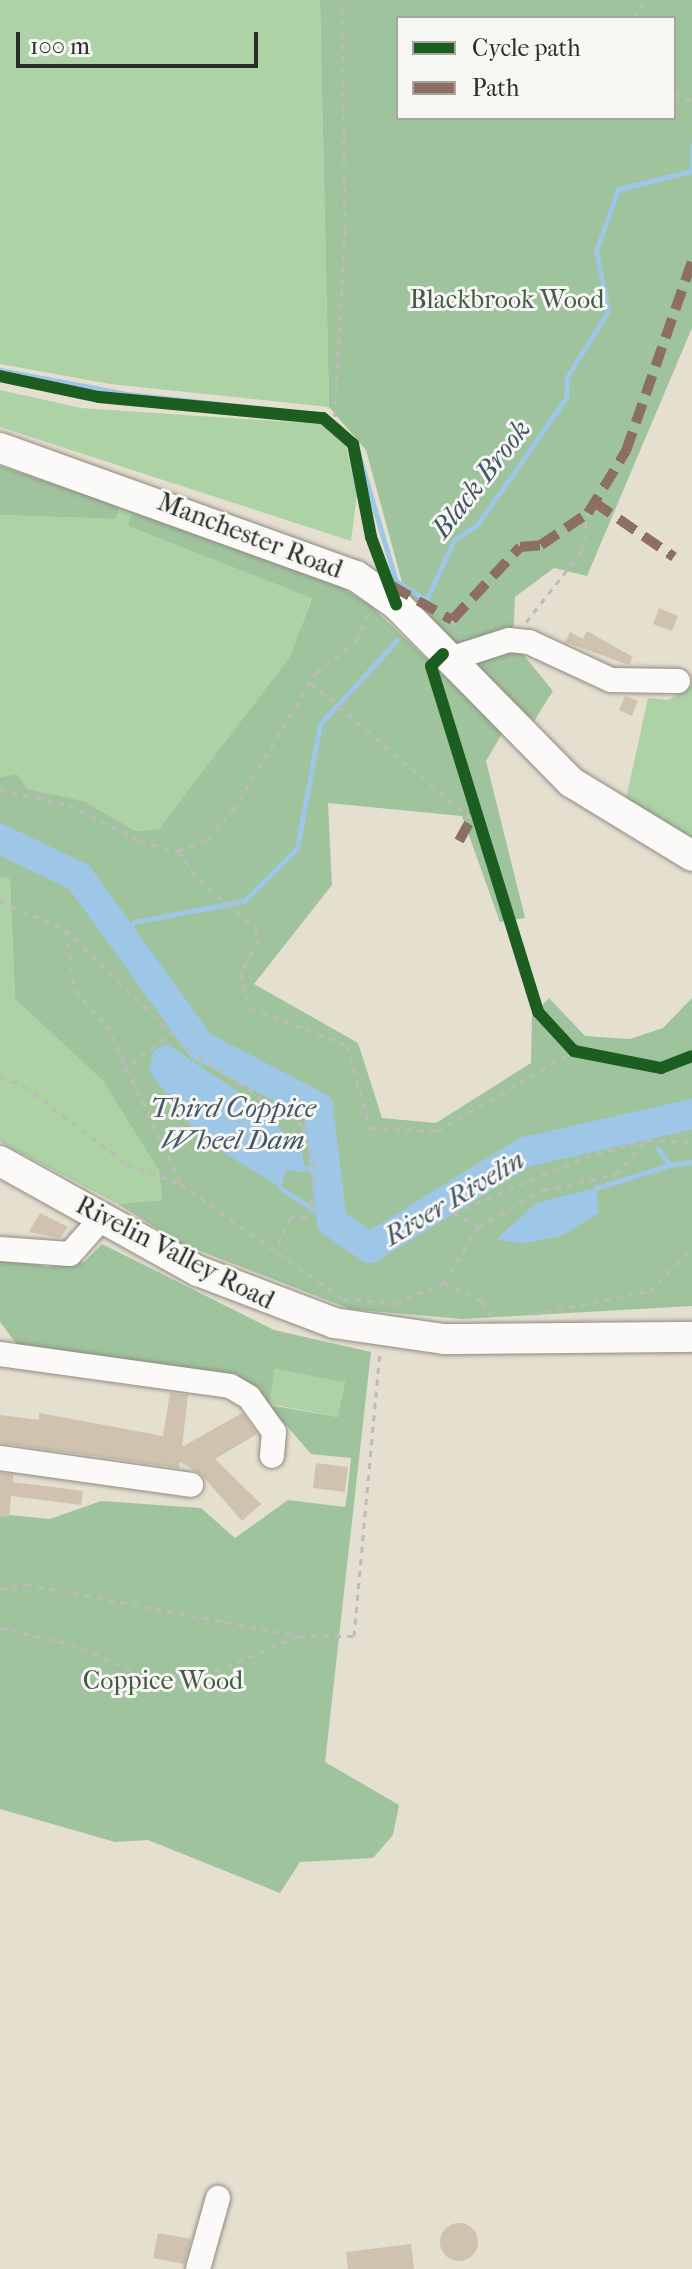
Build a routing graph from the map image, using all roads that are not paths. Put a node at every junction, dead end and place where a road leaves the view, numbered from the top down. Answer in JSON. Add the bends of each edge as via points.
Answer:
{"nodes":[{"id":1,"x":0,"y":448,"type":"edge"},
{"id":2,"x":447,"y":660,"type":"junction"},
{"id":3,"x":678,"y":681,"type":"dead end"},
{"id":4,"x":692,"y":856,"type":"edge"},
{"id":5,"x":0,"y":1161,"type":"edge"},
{"id":6,"x":102,"y":1218,"type":"junction"},
{"id":7,"x":0,"y":1249,"type":"edge"},
{"id":8,"x":692,"y":1337,"type":"edge"},
{"id":9,"x":0,"y":1354,"type":"edge"},
{"id":10,"x":272,"y":1456,"type":"dead end"},
{"id":11,"x":0,"y":1458,"type":"edge"},
{"id":12,"x":191,"y":1485,"type":"dead end"},
{"id":13,"x":218,"y":2198,"type":"dead end"},
{"id":14,"x":198,"y":2269,"type":"edge"}],
"edges":[{"from":1,"to":2,"type":"main road","name":"Manchester Road","via":[[284,545],[380,591]]},
{"from":2,"to":3,"type":"lane","via":[[520,641],[611,680]]},
{"from":2,"to":4,"type":"main road","name":"Manchester Road","via":[[571,782]]},
{"from":5,"to":6,"type":"main road","name":"Rivelin Valley Road"},
{"from":6,"to":7,"type":"lane","via":[[70,1254]]},
{"from":6,"to":8,"type":"main road","name":"Rivelin Valley Road","via":[[259,1299],[381,1333],[512,1339]]},
{"from":9,"to":10,"type":"lane","via":[[230,1386],[249,1397],[274,1432]]},
{"from":11,"to":12,"type":"lane"},
{"from":13,"to":14,"type":"lane"}]}
